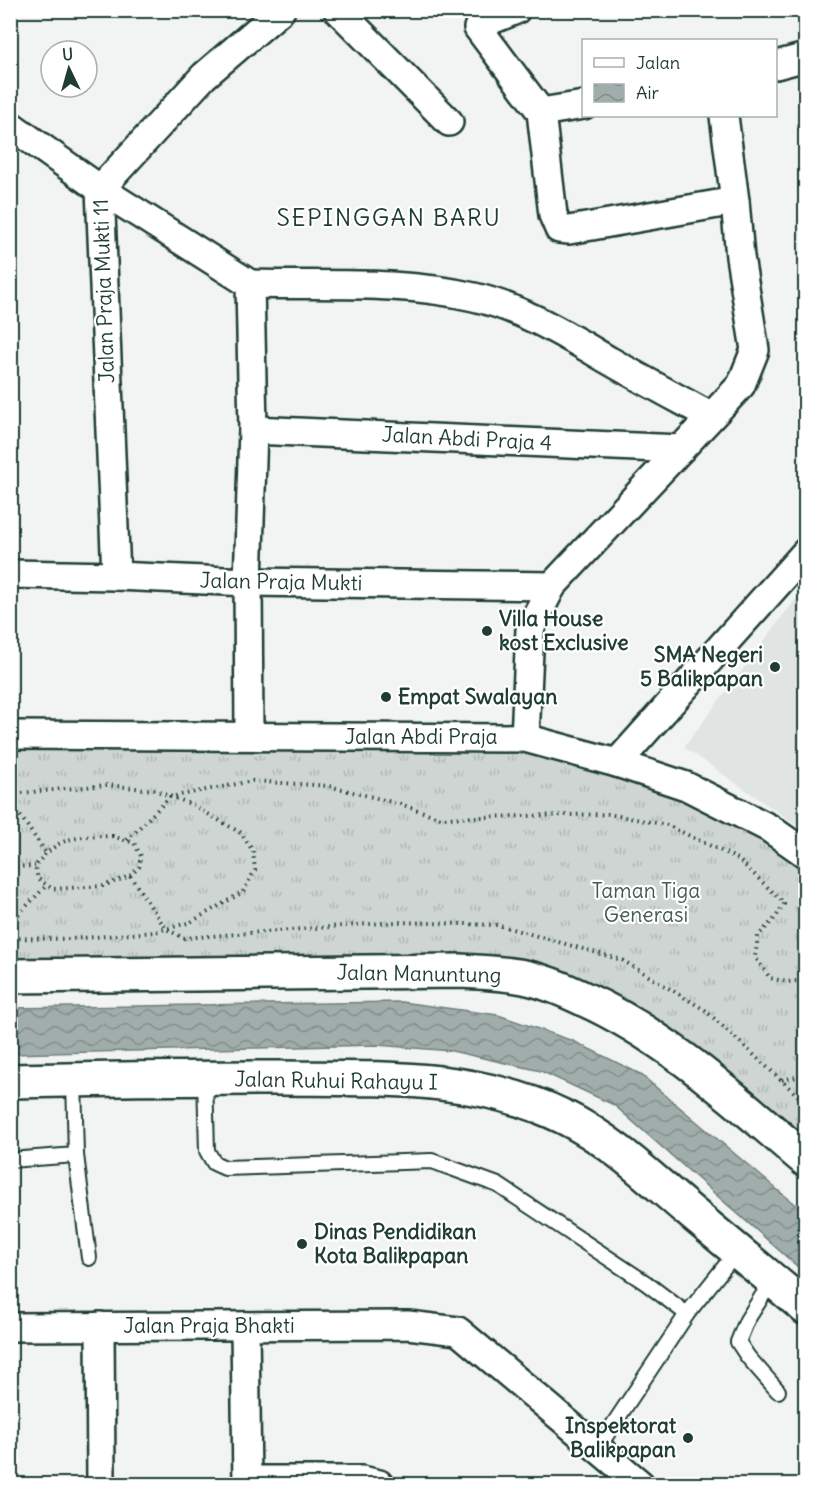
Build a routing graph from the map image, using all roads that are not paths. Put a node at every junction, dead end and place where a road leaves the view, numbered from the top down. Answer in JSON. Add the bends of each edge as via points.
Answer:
{"nodes":[{"id":1,"x":280,"y":10,"type":"edge"},
{"id":2,"x":338,"y":10,"type":"edge"},
{"id":3,"x":516,"y":10,"type":"edge"},
{"id":4,"x":474,"y":20,"type":"edge"},
{"id":5,"x":806,"y":57,"type":"edge"},
{"id":6,"x":777,"y":65,"type":"edge"},
{"id":7,"x":582,"y":105,"type":"edge"},
{"id":8,"x":541,"y":112,"type":"junction"},
{"id":9,"x":724,"y":117,"type":"edge"},
{"id":10,"x":448,"y":122,"type":"dead end"},
{"id":11,"x":10,"y":125,"type":"edge"},
{"id":12,"x":100,"y":189,"type":"junction"},
{"id":13,"x":735,"y":201,"type":"junction"},
{"id":14,"x":250,"y":284,"type":"junction"},
{"id":15,"x":710,"y":416,"type":"junction"},
{"id":16,"x":254,"y":430,"type":"junction"},
{"id":17,"x":681,"y":449,"type":"junction"},
{"id":18,"x":806,"y":552,"type":"edge"},
{"id":19,"x":10,"y":574,"type":"edge"},
{"id":20,"x":116,"y":576,"type":"junction"},
{"id":21,"x":248,"y":582,"type":"junction"},
{"id":22,"x":552,"y":586,"type":"junction"},
{"id":23,"x":10,"y":735,"type":"edge"},
{"id":24,"x":249,"y":735,"type":"junction"},
{"id":25,"x":525,"y":738,"type":"junction"},
{"id":26,"x":617,"y":763,"type":"junction"},
{"id":27,"x":806,"y":854,"type":"edge"},
{"id":28,"x":10,"y":976,"type":"edge"},
{"id":29,"x":205,"y":1078,"type":"junction"},
{"id":30,"x":74,"y":1080,"type":"junction"},
{"id":31,"x":10,"y":1081,"type":"edge"},
{"id":32,"x":76,"y":1155,"type":"junction"},
{"id":33,"x":10,"y":1160,"type":"edge"},
{"id":34,"x":806,"y":1160,"type":"edge"},
{"id":35,"x":737,"y":1251,"type":"junction"},
{"id":36,"x":88,"y":1258,"type":"dead end"},
{"id":37,"x":773,"y":1279,"type":"junction"},
{"id":38,"x":806,"y":1308,"type":"edge"},
{"id":39,"x":687,"y":1314,"type":"junction"},
{"id":40,"x":100,"y":1326,"type":"junction"},
{"id":41,"x":245,"y":1326,"type":"junction"},
{"id":42,"x":10,"y":1327,"type":"edge"},
{"id":43,"x":778,"y":1391,"type":"dead end"},
{"id":44,"x":597,"y":1449,"type":"junction"},
{"id":45,"x":247,"y":1482,"type":"edge"},
{"id":46,"x":100,"y":1485,"type":"edge"},
{"id":47,"x":379,"y":1485,"type":"edge"},
{"id":48,"x":640,"y":1485,"type":"edge"}],
"edges":[{"from":1,"to":12,"type":"street","name":"Jalan Praja Mukti 11","via":[[204,76]]},
{"from":2,"to":10,"type":"street"},
{"from":3,"to":4,"type":"street","via":[[489,21]]},
{"from":4,"to":8,"type":"street"},
{"from":5,"to":6,"type":"street"},
{"from":7,"to":8,"type":"street"},
{"from":8,"to":13,"type":"street","via":[[553,215],[559,229]]},
{"from":9,"to":13,"type":"street"},
{"from":11,"to":12,"type":"street"},
{"from":12,"to":14,"type":"street"},
{"from":12,"to":20,"type":"street","name":"Jalan Praja Mukti 11"},
{"from":13,"to":15,"type":"street","via":[[755,350],[741,385]]},
{"from":14,"to":15,"type":"street","via":[[420,288],[474,297],[520,312]]},
{"from":14,"to":16,"type":"street"},
{"from":15,"to":17,"type":"street"},
{"from":16,"to":17,"type":"street","name":"Jalan Abdi Praja 4"},
{"from":16,"to":21,"type":"street"},
{"from":17,"to":22,"type":"street"},
{"from":18,"to":26,"type":"street"},
{"from":19,"to":20,"type":"street","name":"Jalan Praja Mukti"},
{"from":20,"to":21,"type":"street","name":"Jalan Praja Mukti"},
{"from":21,"to":22,"type":"street","name":"Jalan Praja Mukti"},
{"from":21,"to":24,"type":"street"},
{"from":22,"to":25,"type":"street","via":[[530,629]]},
{"from":23,"to":24,"type":"street","name":"Jalan Abdi Praja"},
{"from":24,"to":25,"type":"street","name":"Jalan Abdi Praja"},
{"from":25,"to":26,"type":"street","name":"Jalan Abdi Praja"},
{"from":26,"to":27,"type":"street","name":"Jalan Abdi Praja","via":[[686,786],[769,828]]},
{"from":28,"to":34,"type":"street","name":"Jalan Manuntung","via":[[460,971],[526,977],[619,1015],[713,1081]]},
{"from":29,"to":30,"type":"street","name":"Jalan Ruhui Rahayu I"},
{"from":29,"to":35,"type":"street","name":"Jalan Ruhui Rahayu I","via":[[437,1082],[482,1089],[529,1103],[562,1116],[609,1143]]},
{"from":29,"to":39,"type":"lane","via":[[207,1151],[214,1163],[225,1168],[432,1161],[498,1185]]},
{"from":30,"to":31,"type":"street","name":"Jalan Ruhui Rahayu I"},
{"from":30,"to":32,"type":"lane"},
{"from":32,"to":33,"type":"lane"},
{"from":32,"to":36,"type":"lane"},
{"from":35,"to":37,"type":"street","name":"Jalan Ruhui Rahayu I"},
{"from":35,"to":39,"type":"lane"},
{"from":37,"to":38,"type":"street","name":"Jalan Ruhui Rahayu I"},
{"from":37,"to":43,"type":"lane","via":[[738,1342]]},
{"from":39,"to":44,"type":"lane"},
{"from":40,"to":41,"type":"street","name":"Jalan Praja Bhakti"},
{"from":40,"to":42,"type":"street","name":"Jalan Praja Bhakti"},
{"from":40,"to":46,"type":"street"},
{"from":41,"to":44,"type":"street","name":"Jalan Praja Bhakti","via":[[408,1325],[458,1331]]},
{"from":41,"to":45,"type":"street"},
{"from":44,"to":48,"type":"street","name":"Jalan Praja Bhakti"},
{"from":45,"to":47,"type":"street","via":[[362,1480]]}]}
